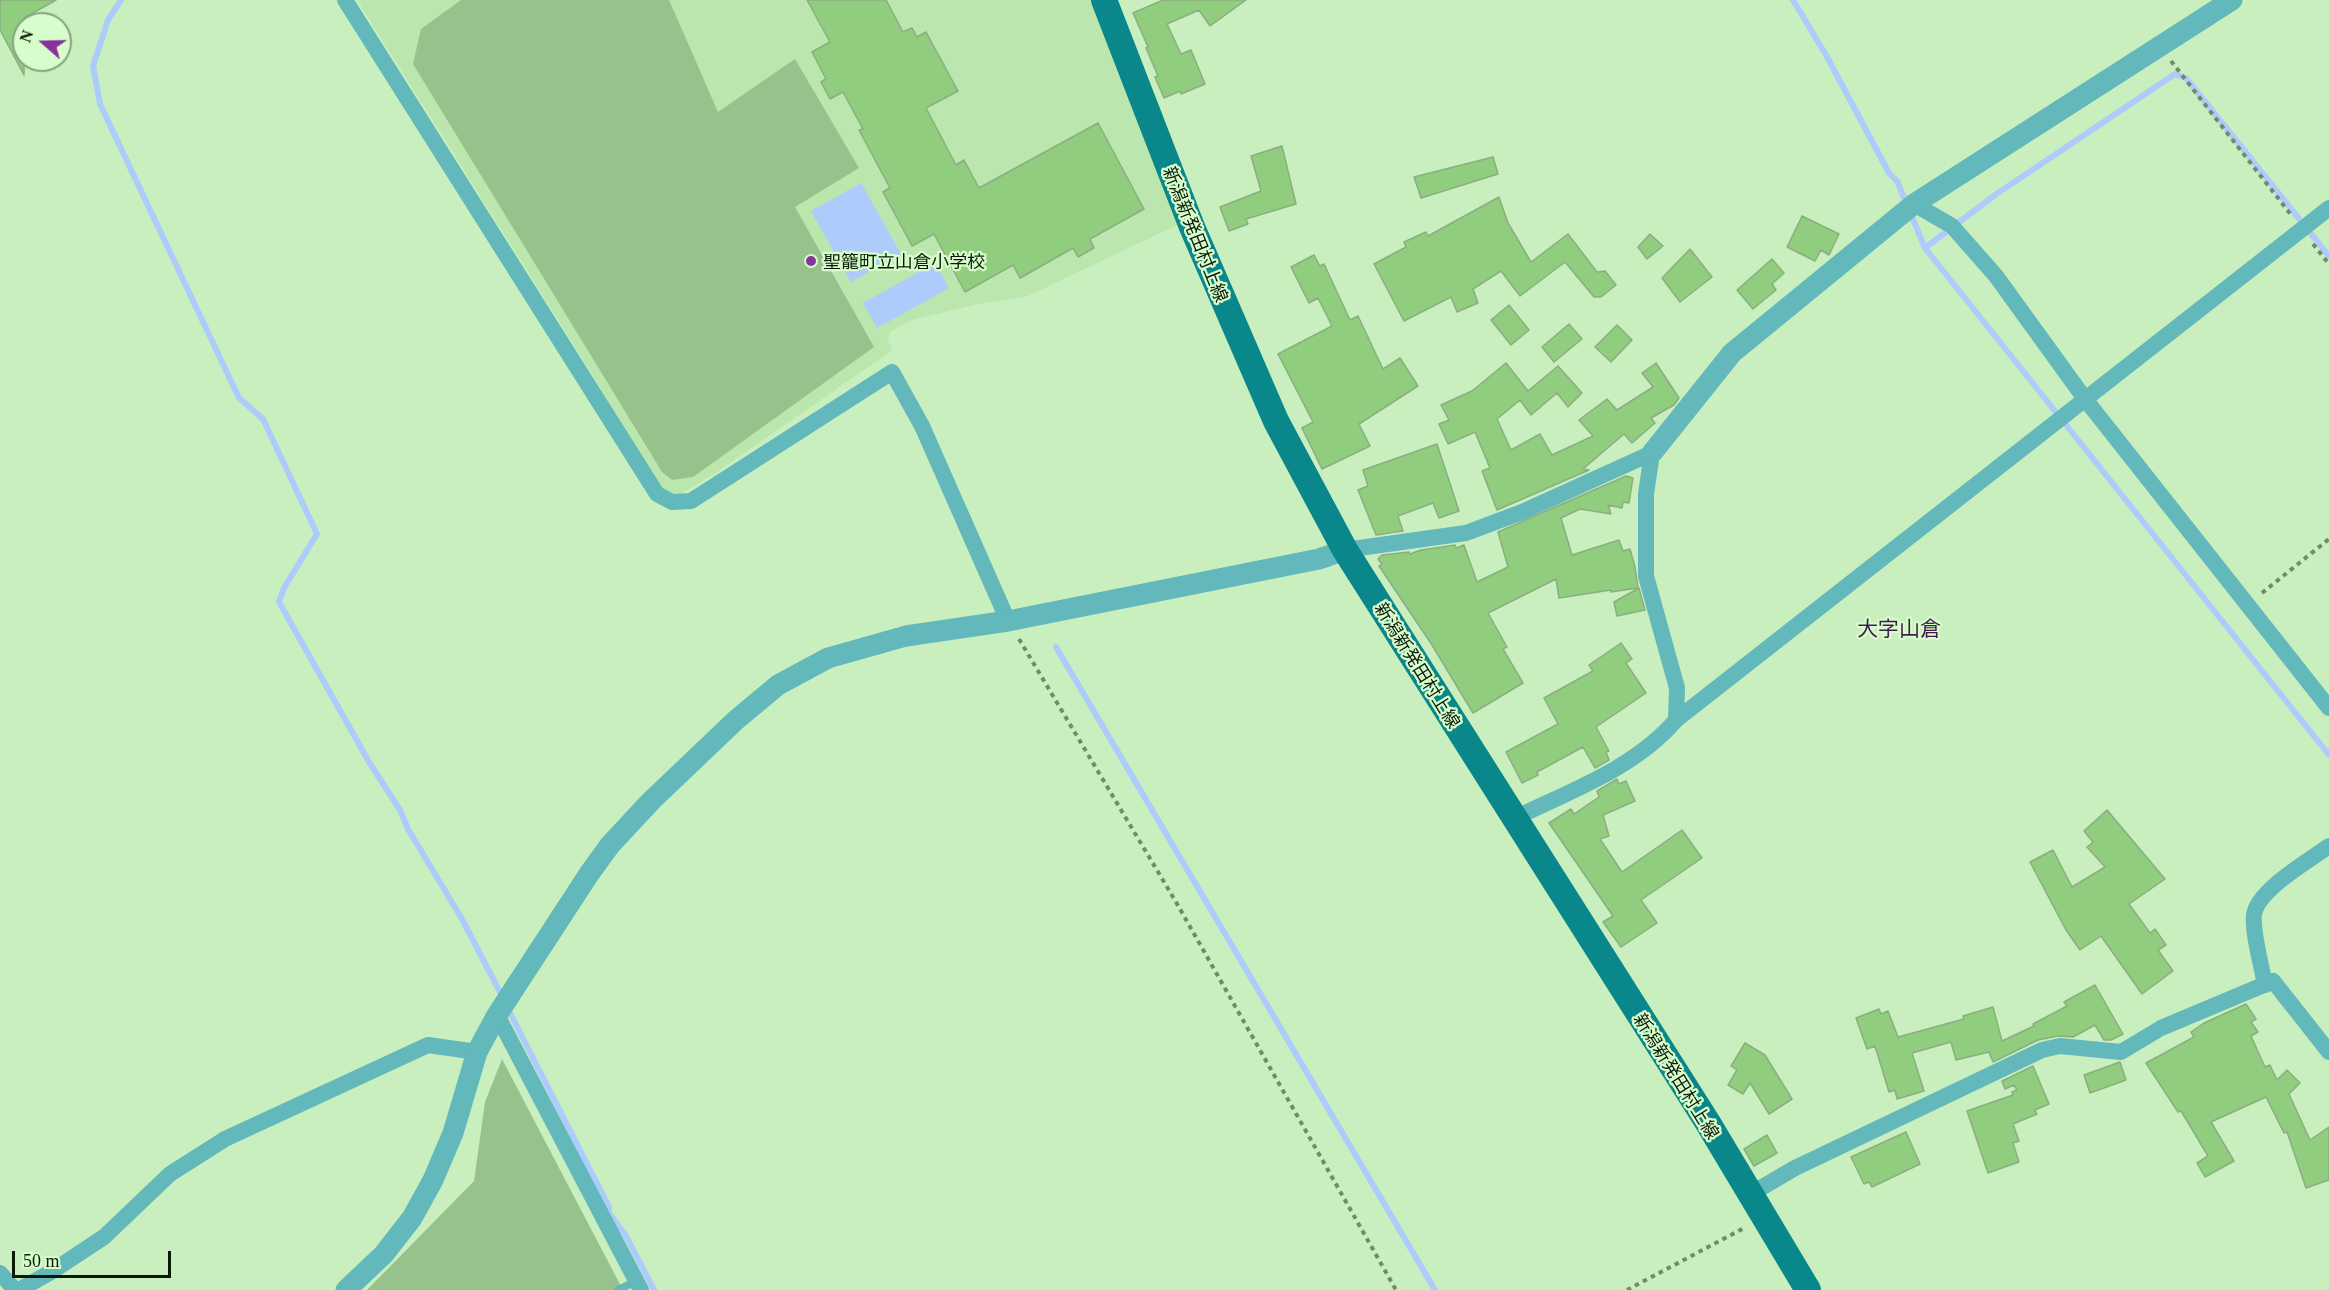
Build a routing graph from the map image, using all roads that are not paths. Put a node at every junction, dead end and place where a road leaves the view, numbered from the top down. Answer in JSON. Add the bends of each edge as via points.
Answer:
{"nodes":[{"id":1,"x":345,"y":0,"type":"edge"},
{"id":2,"x":1104,"y":0,"type":"edge"},
{"id":3,"x":2232,"y":0,"type":"edge"},
{"id":4,"x":1914,"y":204,"type":"junction"},
{"id":5,"x":2329,"y":208,"type":"edge"},
{"id":6,"x":2085,"y":399,"type":"junction"},
{"id":7,"x":1652,"y":453,"type":"junction"},
{"id":8,"x":1345,"y":550,"type":"junction"},
{"id":9,"x":1008,"y":621,"type":"junction"},
{"id":10,"x":2329,"y":708,"type":"edge"},
{"id":11,"x":1676,"y":720,"type":"junction"},
{"id":12,"x":1515,"y":818,"type":"junction"},
{"id":13,"x":2329,"y":846,"type":"edge"},
{"id":14,"x":2265,"y":985,"type":"junction"},
{"id":15,"x":497,"y":1015,"type":"junction"},
{"id":16,"x":477,"y":1052,"type":"junction"},
{"id":17,"x":2329,"y":1052,"type":"edge"},
{"id":18,"x":1749,"y":1195,"type":"junction"},
{"id":19,"x":0,"y":1273,"type":"edge"},
{"id":20,"x":639,"y":1285,"type":"edge"},
{"id":21,"x":15,"y":1290,"type":"edge"},
{"id":22,"x":19,"y":1290,"type":"edge"},
{"id":23,"x":346,"y":1290,"type":"edge"},
{"id":24,"x":618,"y":1290,"type":"edge"},
{"id":25,"x":1808,"y":1290,"type":"edge"}],
"edges":[{"from":1,"to":9,"type":"street","via":[[657,494],[672,502],[691,501],[892,372],[922,426]]},
{"from":2,"to":8,"type":"main road","name":"新潟新発田村上線","via":[[1192,227],[1276,422]]},
{"from":3,"to":4,"type":"street"},
{"from":4,"to":6,"type":"street","via":[[1960,234],[1996,276]]},
{"from":4,"to":7,"type":"street","via":[[1732,353]]},
{"from":5,"to":6,"type":"street"},
{"from":6,"to":10,"type":"street"},
{"from":6,"to":11,"type":"street"},
{"from":7,"to":8,"type":"street","via":[[1466,533]]},
{"from":7,"to":11,"type":"street","via":[[1646,494],[1646,576],[1677,688]]},
{"from":8,"to":9,"type":"street","via":[[1319,559]]},
{"from":8,"to":12,"type":"main road","name":"新潟新発田村上線"},
{"from":9,"to":15,"type":"street","via":[[906,636],[828,658],[778,685],[736,720],[610,845]]},
{"from":11,"to":12,"type":"street","via":[[1620,766]]},
{"from":12,"to":18,"type":"main road","name":"新潟新発田村上線","via":[[1708,1123]]},
{"from":13,"to":14,"type":"street","via":[[2264,894],[2256,906],[2253,917]]},
{"from":14,"to":17,"type":"street","via":[[2273,981]]},
{"from":14,"to":18,"type":"street","via":[[2161,1028],[2121,1052],[2060,1046],[2042,1050],[1795,1168]]},
{"from":15,"to":16,"type":"street"},
{"from":15,"to":20,"type":"street"},
{"from":16,"to":22,"type":"street","via":[[428,1045],[225,1139],[170,1174],[104,1237]]},
{"from":16,"to":23,"type":"street","via":[[453,1133],[412,1218],[384,1254]]},
{"from":18,"to":25,"type":"main road","name":"新潟新発田村上線"},
{"from":19,"to":21,"type":"street"},
{"from":20,"to":24,"type":"lane"}]}
